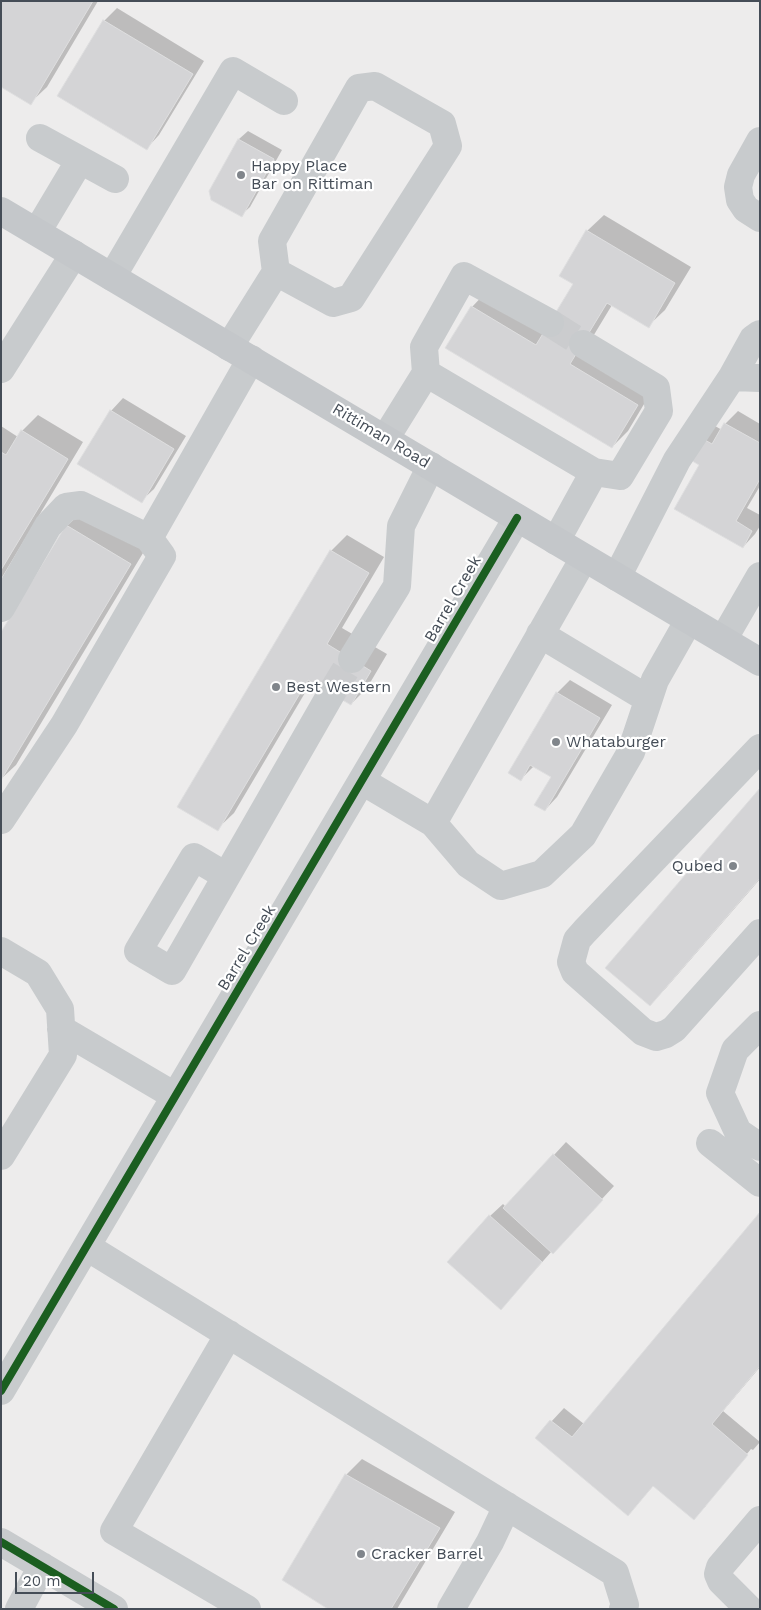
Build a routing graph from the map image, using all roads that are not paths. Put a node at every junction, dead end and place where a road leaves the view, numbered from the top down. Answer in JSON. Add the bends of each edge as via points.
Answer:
{"nodes":[{"id":1,"x":284,"y":101,"type":"dead end"},
{"id":2,"x":40,"y":138,"type":"dead end"},
{"id":3,"x":760,"y":141,"type":"edge"},
{"id":4,"x":80,"y":160,"type":"junction"},
{"id":5,"x":115,"y":179,"type":"dead end"},
{"id":6,"x":1,"y":211,"type":"edge"},
{"id":7,"x":760,"y":218,"type":"edge"},
{"id":8,"x":36,"y":232,"type":"junction"},
{"id":9,"x":74,"y":254,"type":"junction"},
{"id":10,"x":276,"y":272,"type":"junction"},
{"id":11,"x":112,"y":277,"type":"junction"},
{"id":12,"x":550,"y":323,"type":"tunnel mouth"},
{"id":13,"x":760,"y":334,"type":"edge"},
{"id":14,"x":583,"y":344,"type":"tunnel mouth"},
{"id":15,"x":240,"y":353,"type":"junction"},
{"id":16,"x":1,"y":369,"type":"edge"},
{"id":17,"x":426,"y":373,"type":"junction"},
{"id":18,"x":732,"y":376,"type":"junction"},
{"id":19,"x":760,"y":378,"type":"edge"},
{"id":20,"x":385,"y":440,"type":"junction"},
{"id":21,"x":431,"y":466,"type":"junction"},
{"id":22,"x":594,"y":472,"type":"junction"},
{"id":23,"x":517,"y":518,"type":"junction"},
{"id":24,"x":149,"y":538,"type":"junction"},
{"id":25,"x":556,"y":541,"type":"junction"},
{"id":26,"x":584,"y":558,"type":"junction"},
{"id":27,"x":760,"y":576,"type":"edge"},
{"id":28,"x":618,"y":577,"type":"junction"},
{"id":29,"x":1,"y":608,"type":"edge"},
{"id":30,"x":689,"y":620,"type":"junction"},
{"id":31,"x":540,"y":634,"type":"junction"},
{"id":32,"x":723,"y":640,"type":"junction"},
{"id":33,"x":352,"y":659,"type":"tunnel mouth"},
{"id":34,"x":760,"y":662,"type":"edge"},
{"id":35,"x":331,"y":694,"type":"tunnel mouth"},
{"id":36,"x":648,"y":699,"type":"junction"},
{"id":37,"x":755,"y":760,"type":"edge"},
{"id":38,"x":362,"y":781,"type":"junction"},
{"id":39,"x":1,"y":820,"type":"edge"},
{"id":40,"x":433,"y":823,"type":"junction"},
{"id":41,"x":226,"y":876,"type":"dead end"},
{"id":42,"x":760,"y":934,"type":"edge"},
{"id":43,"x":1,"y":951,"type":"edge"},
{"id":44,"x":760,"y":1025,"type":"edge"},
{"id":45,"x":61,"y":1029,"type":"junction"},
{"id":46,"x":175,"y":1096,"type":"junction"},
{"id":47,"x":710,"y":1143,"type":"dead end"},
{"id":48,"x":760,"y":1147,"type":"edge"},
{"id":49,"x":1,"y":1156,"type":"edge"},
{"id":50,"x":760,"y":1183,"type":"edge"},
{"id":51,"x":87,"y":1247,"type":"junction"},
{"id":52,"x":230,"y":1334,"type":"junction"},
{"id":53,"x":1,"y":1391,"type":"edge"},
{"id":54,"x":507,"y":1506,"type":"junction"},
{"id":55,"x":760,"y":1520,"type":"edge"},
{"id":56,"x":1,"y":1542,"type":"edge"},
{"id":57,"x":42,"y":1566,"type":"junction"},
{"id":58,"x":243,"y":1608,"type":"edge"},
{"id":59,"x":19,"y":1609,"type":"edge"},
{"id":60,"x":114,"y":1609,"type":"edge"},
{"id":61,"x":452,"y":1609,"type":"edge"},
{"id":62,"x":623,"y":1609,"type":"edge"},
{"id":63,"x":749,"y":1609,"type":"edge"}],
"edges":[{"from":1,"to":11,"type":"street","via":[[233,71]]},
{"from":2,"to":4,"type":"street"},
{"from":3,"to":7,"type":"street","via":[[738,187],[740,200],[746,209]]},
{"from":4,"to":5,"type":"street"},
{"from":4,"to":8,"type":"street"},
{"from":6,"to":8,"type":"main road","name":"Rittiman Road"},
{"from":8,"to":9,"type":"main road","name":"Rittiman Road"},
{"from":9,"to":11,"type":"main road","name":"Rittiman Road"},
{"from":9,"to":16,"type":"street"},
{"from":10,"to":10,"type":"street","via":[[272,241],[359,88],[375,86],[442,124],[448,146],[351,298],[333,303]]},
{"from":10,"to":15,"type":"street"},
{"from":11,"to":15,"type":"main road","name":"Rittiman Road"},
{"from":12,"to":17,"type":"street","via":[[464,276],[424,347]]},
{"from":13,"to":18,"type":"street","via":[[753,338]]},
{"from":14,"to":22,"type":"street","via":[[656,388],[659,411],[620,476]]},
{"from":15,"to":20,"type":"main road","name":"Rittiman Road"},
{"from":15,"to":24,"type":"street"},
{"from":17,"to":20,"type":"street"},
{"from":17,"to":22,"type":"street"},
{"from":18,"to":19,"type":"street"},
{"from":18,"to":28,"type":"street","via":[[677,460]]},
{"from":20,"to":21,"type":"main road","name":"Rittiman Road"},
{"from":21,"to":23,"type":"main road","name":"Rittiman Road"},
{"from":21,"to":33,"type":"street","via":[[401,526],[396,586]]},
{"from":22,"to":25,"type":"street"},
{"from":23,"to":25,"type":"main road","name":"Rittiman Road"},
{"from":23,"to":38,"type":"street","name":"Barrel Creek"},
{"from":24,"to":29,"type":"street","via":[[81,505],[66,507],[48,526]]},
{"from":24,"to":39,"type":"street","via":[[162,556],[64,725]]},
{"from":25,"to":26,"type":"main road","name":"Rittiman Road"},
{"from":26,"to":28,"type":"main road","name":"Rittiman Road"},
{"from":26,"to":31,"type":"street"},
{"from":27,"to":32,"type":"street"},
{"from":28,"to":30,"type":"main road","name":"Rittiman Road"},
{"from":30,"to":32,"type":"main road","name":"Rittiman Road"},
{"from":30,"to":36,"type":"street","via":[[655,680]]},
{"from":31,"to":36,"type":"street"},
{"from":31,"to":40,"type":"street"},
{"from":32,"to":34,"type":"main road","name":"Rittiman Road"},
{"from":35,"to":41,"type":"street"},
{"from":36,"to":40,"type":"street","via":[[631,752],[583,835],[542,874],[501,886],[468,864]]},
{"from":37,"to":42,"type":"street","via":[[585,931],[578,940],[571,962],[575,972],[643,1032],[656,1037],[674,1029]]},
{"from":38,"to":40,"type":"street"},
{"from":38,"to":46,"type":"street","name":"Barrel Creek"},
{"from":43,"to":45,"type":"street","via":[[38,973],[60,1009]]},
{"from":44,"to":48,"type":"street","via":[[735,1050],[720,1093],[738,1132]]},
{"from":45,"to":46,"type":"street"},
{"from":45,"to":49,"type":"street","via":[[63,1055]]},
{"from":46,"to":51,"type":"street","name":"Barrel Creek"},
{"from":47,"to":50,"type":"street"},
{"from":51,"to":52,"type":"street"},
{"from":51,"to":53,"type":"street","name":"Barrel Creek"},
{"from":52,"to":54,"type":"street"},
{"from":52,"to":58,"type":"street","via":[[114,1531]]},
{"from":54,"to":61,"type":"street"},
{"from":54,"to":62,"type":"street","via":[[615,1573],[626,1605]]},
{"from":55,"to":63,"type":"street","via":[[720,1567],[718,1574]]},
{"from":56,"to":57,"type":"street"},
{"from":57,"to":59,"type":"street"},
{"from":57,"to":60,"type":"street"}]}
